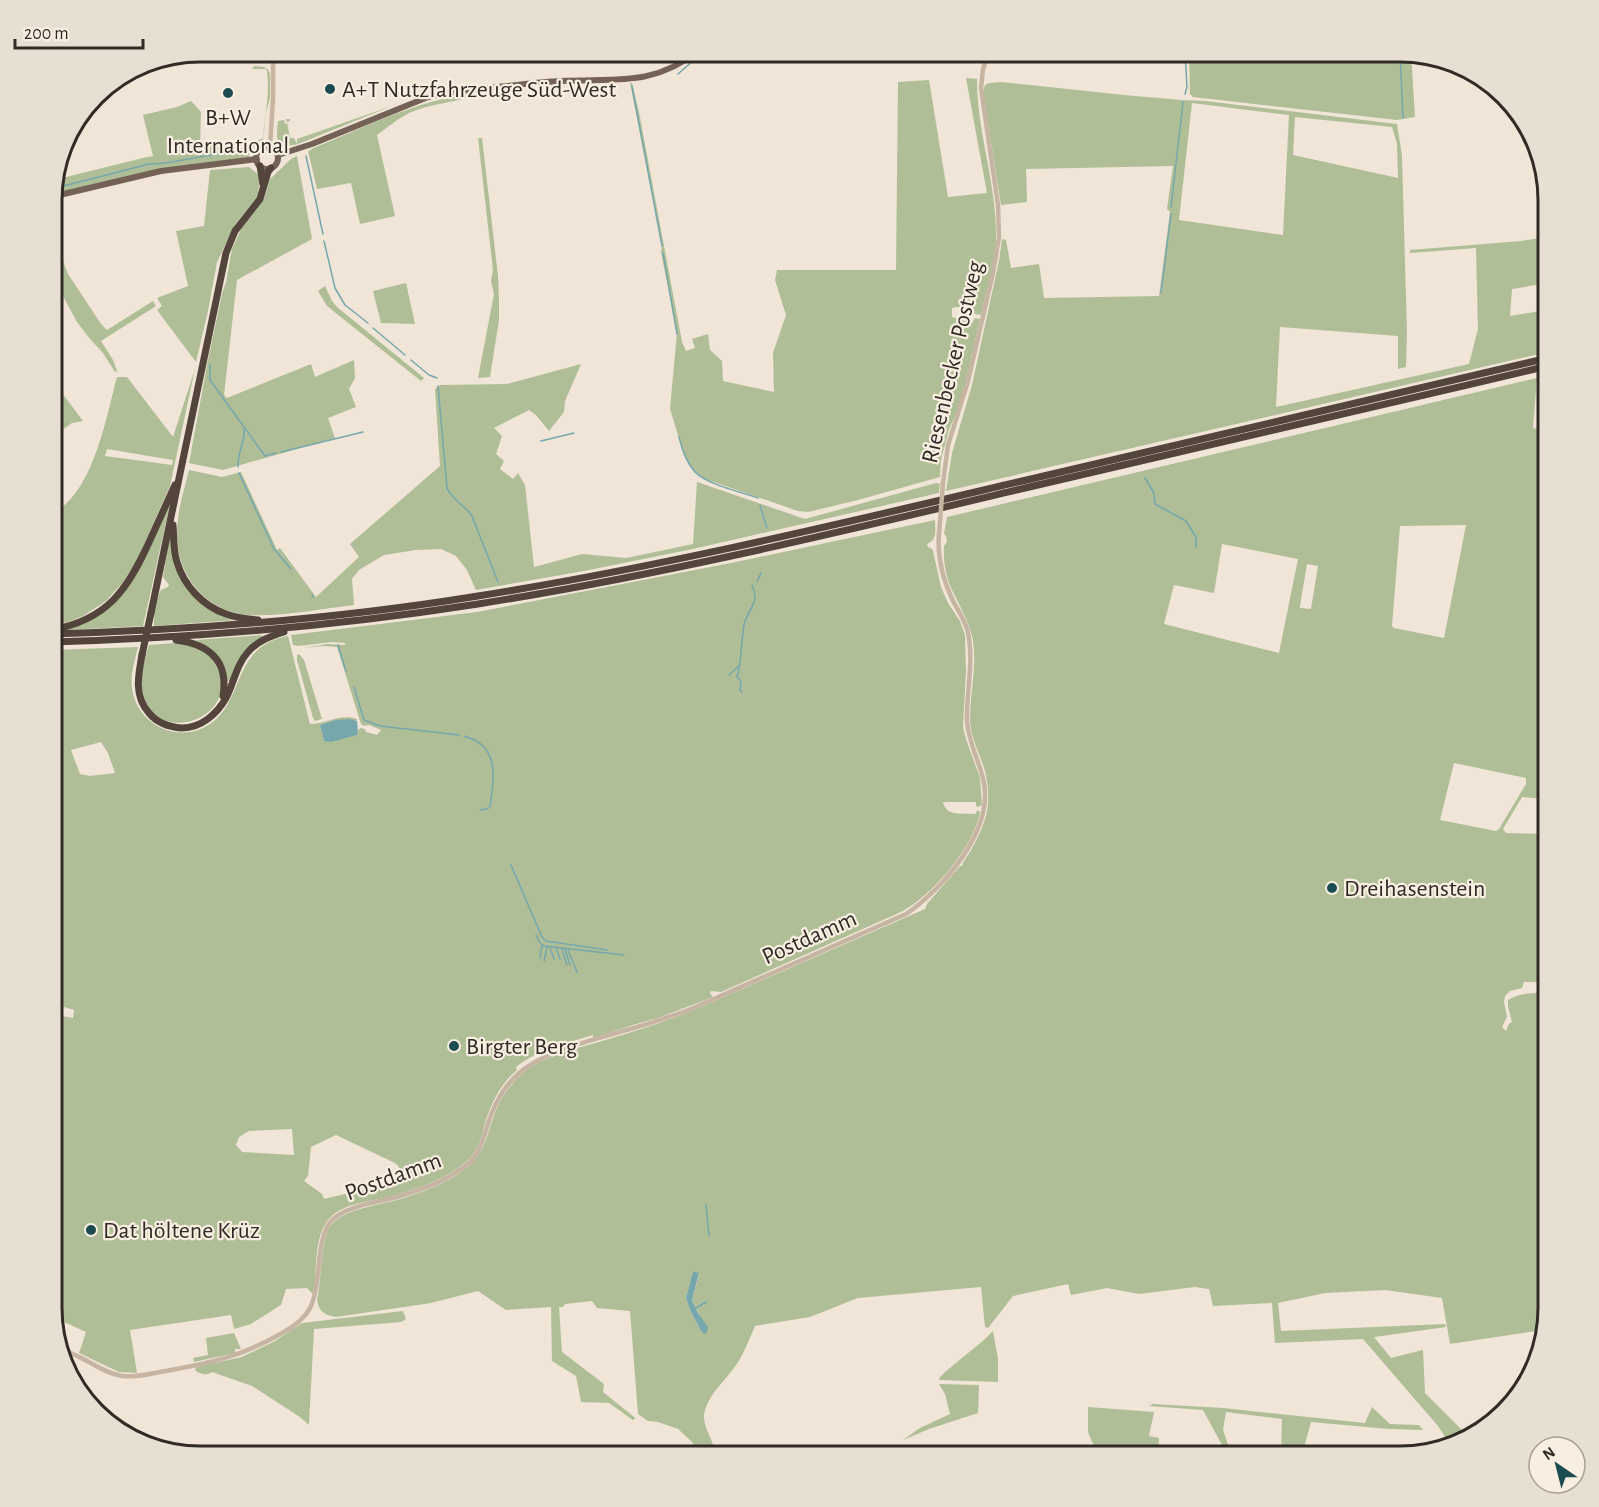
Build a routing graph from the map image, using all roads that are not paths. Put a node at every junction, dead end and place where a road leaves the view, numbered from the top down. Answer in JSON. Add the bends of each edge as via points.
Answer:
{"nodes":[{"id":1,"x":986,"y":61,"type":"edge"},
{"id":2,"x":273,"y":62,"type":"edge"},
{"id":3,"x":682,"y":62,"type":"edge"},
{"id":4,"x":270,"y":147,"type":"junction"},
{"id":5,"x":278,"y":155,"type":"junction"},
{"id":6,"x":258,"y":163,"type":"junction"},
{"id":7,"x":271,"y":168,"type":"junction"},
{"id":8,"x":264,"y":187,"type":"junction"},
{"id":9,"x":62,"y":194,"type":"edge"},
{"id":10,"x":1537,"y":361,"type":"edge"},
{"id":11,"x":1537,"y":369,"type":"edge"},
{"id":12,"x":180,"y":474,"type":"junction"},
{"id":13,"x":172,"y":513,"type":"junction"},
{"id":14,"x":272,"y":622,"type":"junction"},
{"id":15,"x":297,"y":623,"type":"junction"},
{"id":16,"x":281,"y":627,"type":"junction"},
{"id":17,"x":62,"y":629,"type":"edge"},
{"id":18,"x":62,"y":632,"type":"edge"},
{"id":19,"x":161,"y":638,"type":"junction"},
{"id":20,"x":62,"y":642,"type":"edge"},
{"id":21,"x":220,"y":706,"type":"junction"},
{"id":22,"x":920,"y":905,"type":"joint"},
{"id":23,"x":69,"y":1352,"type":"edge"}],
"edges":[{"from":1,"to":22,"type":"street","name":"Riesenbecker Postweg","bridge":true,"via":[[981,88],[999,237],[968,381],[948,445],[938,544],[943,579],[969,638],[967,721],[981,770],[985,807],[969,847]]},
{"from":2,"to":4,"type":"street"},
{"from":3,"to":5,"type":"main road","via":[[648,77],[625,80],[448,92]]},
{"from":4,"to":5,"type":"main road"},
{"from":4,"to":6,"type":"main road","via":[[260,150]]},
{"from":5,"to":7,"type":"main road"},
{"from":6,"to":7,"type":"main road"},
{"from":6,"to":8,"type":"highway"},
{"from":6,"to":9,"type":"main road","via":[[157,172]]},
{"from":7,"to":8,"type":"highway"},
{"from":8,"to":12,"type":"highway","via":[[260,199],[235,231],[226,253]]},
{"from":10,"to":15,"type":"highway","via":[[663,562],[475,597]]},
{"from":11,"to":15,"type":"highway","via":[[638,575],[465,606],[364,620]]},
{"from":12,"to":13,"type":"highway"},
{"from":12,"to":17,"type":"highway","via":[[123,590],[91,617]]},
{"from":13,"to":14,"type":"highway","via":[[180,572],[195,594],[226,614]]},
{"from":13,"to":21,"type":"highway","bridge":true,"via":[[142,655],[139,694],[156,720],[168,726],[190,727],[209,718]]},
{"from":14,"to":16,"type":"highway"},
{"from":14,"to":18,"type":"highway"},
{"from":15,"to":16,"type":"highway"},
{"from":16,"to":19,"type":"highway"},
{"from":16,"to":21,"type":"highway","via":[[247,652]]},
{"from":19,"to":20,"type":"highway"},
{"from":19,"to":21,"type":"highway","via":[[192,642],[211,652],[223,674]]},
{"from":22,"to":23,"type":"street","name":"Postdamm","via":[[691,1009],[570,1047],[526,1067],[499,1098],[482,1146],[461,1170],[428,1187],[347,1211],[331,1221],[324,1232],[311,1306],[292,1327],[260,1345],[225,1359],[129,1377],[118,1376]]}]}
